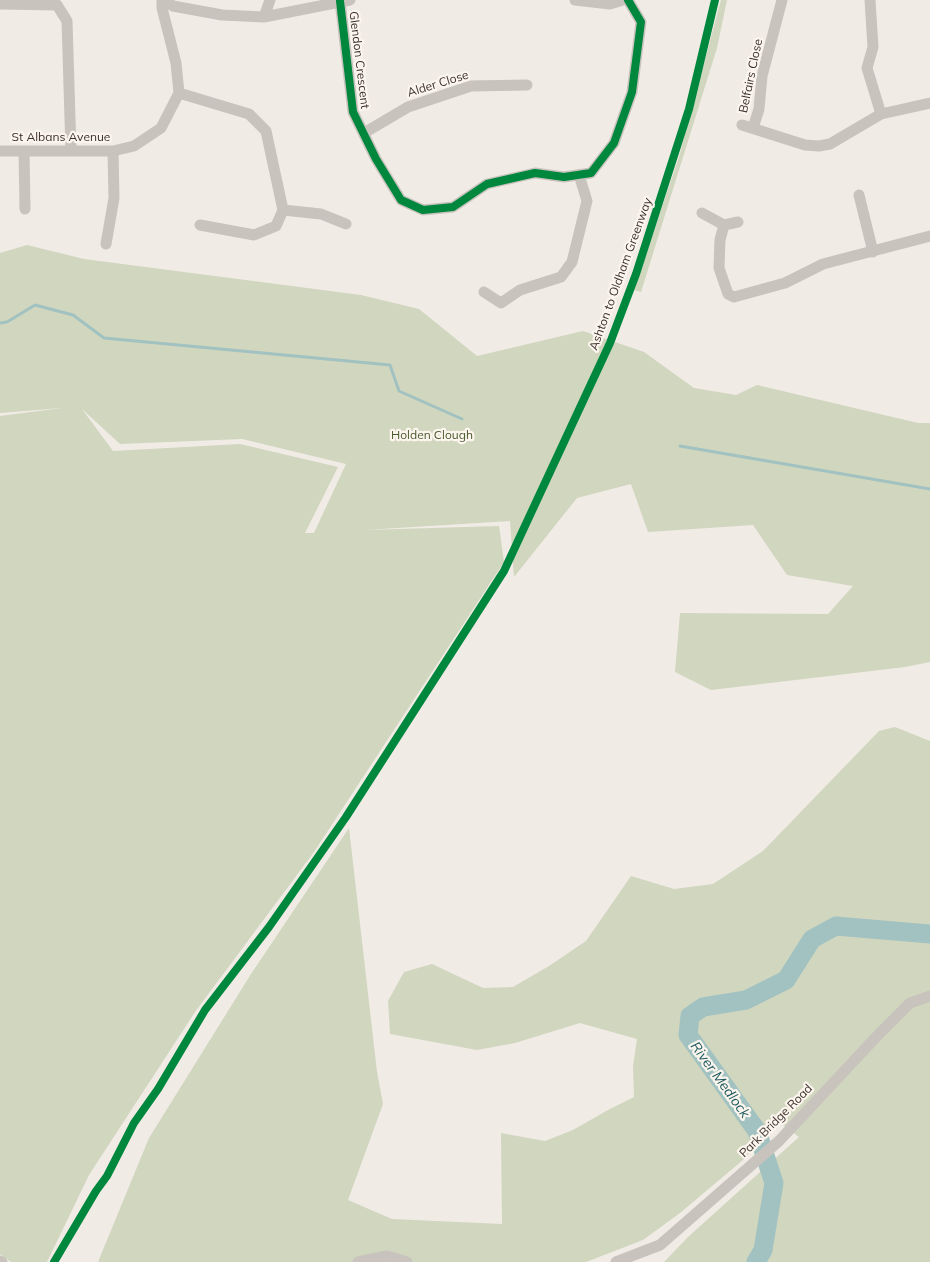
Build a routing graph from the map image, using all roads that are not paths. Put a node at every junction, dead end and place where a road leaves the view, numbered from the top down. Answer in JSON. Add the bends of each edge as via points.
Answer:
{"nodes":[{"id":1,"x":162,"y":0,"type":"edge"},
{"id":2,"x":270,"y":0,"type":"edge"},
{"id":3,"x":575,"y":0,"type":"edge"},
{"id":4,"x":623,"y":0,"type":"edge"},
{"id":5,"x":628,"y":0,"type":"edge"},
{"id":6,"x":782,"y":0,"type":"edge"},
{"id":7,"x":870,"y":0,"type":"edge"},
{"id":8,"x":345,"y":1,"type":"edge"},
{"id":9,"x":0,"y":4,"type":"edge"},
{"id":10,"x":264,"y":17,"type":"junction"},
{"id":11,"x":527,"y":85,"type":"dead end"},
{"id":12,"x":179,"y":93,"type":"junction"},
{"id":13,"x":930,"y":104,"type":"edge"},
{"id":14,"x":881,"y":114,"type":"junction"},
{"id":15,"x":364,"y":133,"type":"junction"},
{"id":16,"x":0,"y":151,"type":"edge"},
{"id":17,"x":24,"y":151,"type":"junction"},
{"id":18,"x":72,"y":151,"type":"junction"},
{"id":19,"x":112,"y":151,"type":"junction"},
{"id":20,"x":579,"y":175,"type":"junction"},
{"id":21,"x":859,"y":195,"type":"dead end"},
{"id":22,"x":25,"y":210,"type":"dead end"},
{"id":23,"x":283,"y":210,"type":"junction"},
{"id":24,"x":702,"y":214,"type":"dead end"},
{"id":25,"x":738,"y":222,"type":"dead end"},
{"id":26,"x":346,"y":224,"type":"dead end"},
{"id":27,"x":724,"y":225,"type":"junction"},
{"id":28,"x":200,"y":226,"type":"dead end"},
{"id":29,"x":930,"y":236,"type":"edge"},
{"id":30,"x":106,"y":244,"type":"dead end"},
{"id":31,"x":873,"y":252,"type":"junction"},
{"id":32,"x":484,"y":292,"type":"dead end"},
{"id":33,"x":930,"y":996,"type":"edge"},
{"id":34,"x":642,"y":1257,"type":"edge"},
{"id":35,"x":358,"y":1262,"type":"edge"},
{"id":36,"x":407,"y":1262,"type":"edge"},
{"id":37,"x":616,"y":1262,"type":"edge"}],
"edges":[{"from":1,"to":10,"type":"street","via":[[173,6],[222,15]]},
{"from":1,"to":12,"type":"street"},
{"from":2,"to":10,"type":"street"},
{"from":3,"to":4,"type":"street","via":[[610,4]]},
{"from":5,"to":20,"type":"street","name":"Glendon Crescent","via":[[641,22],[632,92],[614,144],[591,173]]},
{"from":6,"to":14,"type":"street","name":"Belfairs Close","via":[[762,76],[759,110],[748,126],[805,145],[819,146],[830,144]]},
{"from":7,"to":14,"type":"street","via":[[873,47],[867,68]]},
{"from":8,"to":10,"type":"street"},
{"from":8,"to":15,"type":"street","name":"Glendon Crescent","via":[[353,112]]},
{"from":9,"to":18,"type":"street","via":[[57,5],[67,21]]},
{"from":11,"to":15,"type":"street","name":"Alder Close","via":[[471,86],[408,107]]},
{"from":12,"to":19,"type":"street","name":"St Albans Avenue","via":[[161,128],[134,146]]},
{"from":12,"to":23,"type":"street","via":[[249,114],[266,131]]},
{"from":13,"to":14,"type":"street"},
{"from":15,"to":20,"type":"street","name":"Glendon Crescent","via":[[401,200],[423,210],[453,207],[487,184],[536,173],[564,177]]},
{"from":16,"to":17,"type":"street","name":"St Albans Avenue"},
{"from":17,"to":18,"type":"street","name":"St Albans Avenue"},
{"from":17,"to":22,"type":"street"},
{"from":18,"to":19,"type":"street","name":"St Albans Avenue"},
{"from":19,"to":30,"type":"street","via":[[114,198]]},
{"from":20,"to":32,"type":"street","via":[[586,201],[572,262],[561,277],[520,290],[501,303]]},
{"from":21,"to":31,"type":"street"},
{"from":23,"to":26,"type":"street","via":[[321,214]]},
{"from":23,"to":28,"type":"street","via":[[276,226],[254,235]]},
{"from":24,"to":27,"type":"street"},
{"from":25,"to":27,"type":"street"},
{"from":27,"to":31,"type":"street","via":[[719,268],[728,294],[734,297],[785,284],[823,264]]},
{"from":29,"to":31,"type":"street"},
{"from":33,"to":34,"type":"street","name":"Park Bridge Road","via":[[910,1003],[779,1140],[660,1245]]},
{"from":34,"to":37,"type":"street","name":"Park Bridge Road"},
{"from":35,"to":36,"type":"street","via":[[387,1256]]}]}
